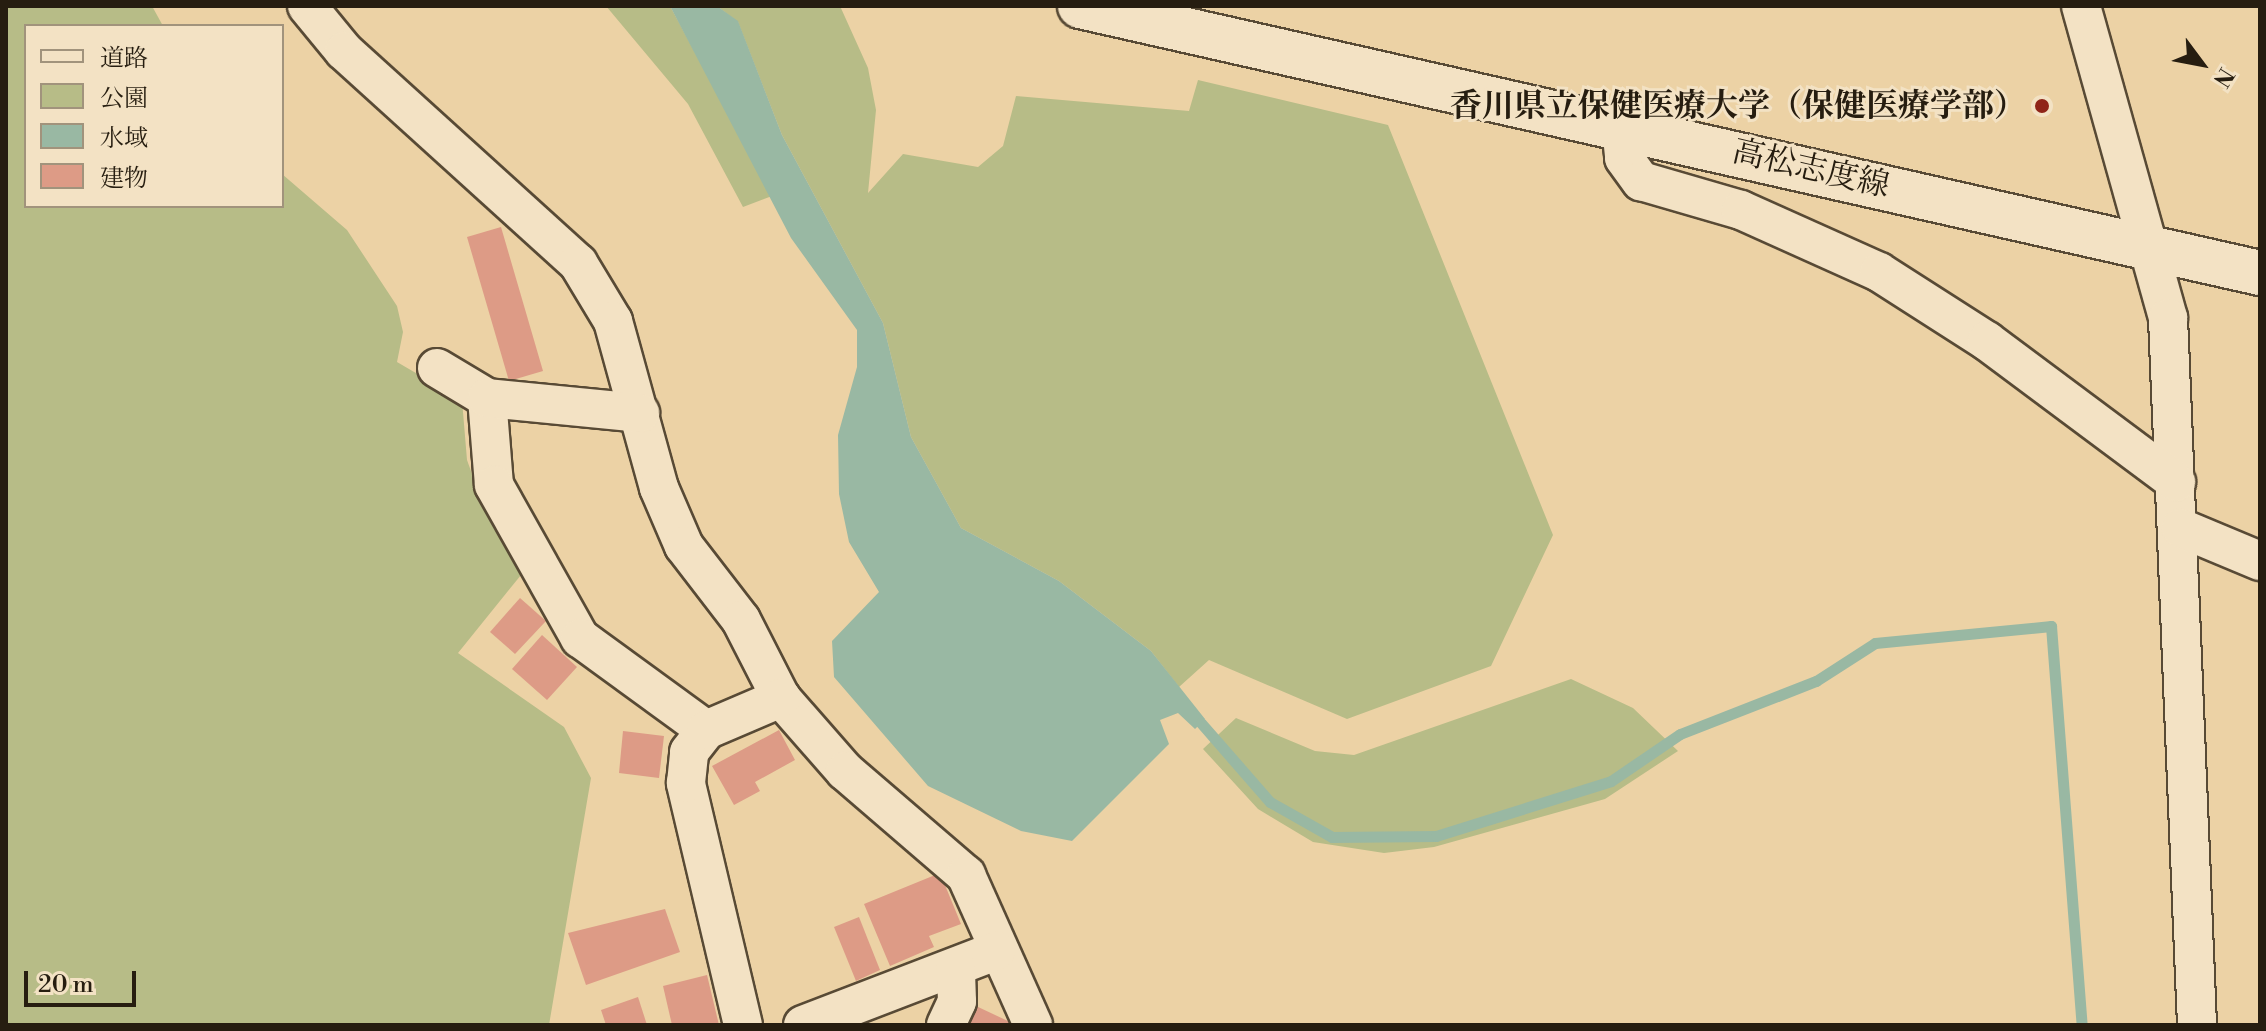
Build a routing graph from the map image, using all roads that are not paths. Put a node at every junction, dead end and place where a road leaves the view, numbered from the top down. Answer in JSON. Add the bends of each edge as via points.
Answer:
{"nodes":[{"id":1,"x":307,"y":6,"type":"edge"},
{"id":2,"x":1080,"y":6,"type":"edge"},
{"id":3,"x":2081,"y":6,"type":"edge"},
{"id":4,"x":1621,"y":127,"type":"junction"},
{"id":5,"x":2153,"y":249,"type":"junction"},
{"id":6,"x":2260,"y":273,"type":"edge"},
{"id":7,"x":437,"y":368,"type":"dead end"},
{"id":8,"x":487,"y":398,"type":"junction"},
{"id":9,"x":640,"y":413,"type":"junction"},
{"id":10,"x":2176,"y":482,"type":"junction"},
{"id":11,"x":2181,"y":528,"type":"junction"},
{"id":12,"x":2260,"y":561,"type":"edge"},
{"id":13,"x":781,"y":698,"type":"junction"},
{"id":14,"x":706,"y":730,"type":"junction"},
{"id":15,"x":996,"y":951,"type":"junction"},
{"id":16,"x":956,"y":967,"type":"junction"},
{"id":17,"x":743,"y":1025,"type":"edge"},
{"id":18,"x":803,"y":1025,"type":"edge"},
{"id":19,"x":946,"y":1025,"type":"edge"},
{"id":20,"x":1033,"y":1025,"type":"edge"},
{"id":21,"x":2197,"y":1025,"type":"edge"}],
"edges":[{"from":1,"to":9,"type":"street","via":[[344,51],[578,263],[613,321]]},
{"from":2,"to":4,"type":"main road","name":"高松志度線"},
{"from":3,"to":5,"type":"street"},
{"from":4,"to":5,"type":"main road","name":"高松志度線"},
{"from":4,"to":10,"type":"street","via":[[1624,158],[1641,181],[1741,210],[1879,272],[1987,341]]},
{"from":5,"to":6,"type":"main road","name":"高松志度線"},
{"from":5,"to":10,"type":"street","via":[[2168,318]]},
{"from":7,"to":8,"type":"street"},
{"from":8,"to":9,"type":"street"},
{"from":8,"to":14,"type":"street","via":[[494,485],[580,638]]},
{"from":9,"to":13,"type":"street","via":[[659,488],[684,546],[741,620]]},
{"from":10,"to":11,"type":"street"},
{"from":11,"to":12,"type":"street"},
{"from":11,"to":21,"type":"street"},
{"from":13,"to":14,"type":"street"},
{"from":13,"to":15,"type":"street","via":[[845,771],[966,875]]},
{"from":14,"to":17,"type":"street","via":[[689,752],[686,783]]},
{"from":15,"to":16,"type":"street"},
{"from":15,"to":20,"type":"street"},
{"from":16,"to":18,"type":"street"},
{"from":16,"to":19,"type":"street","via":[[957,1001]]}]}
